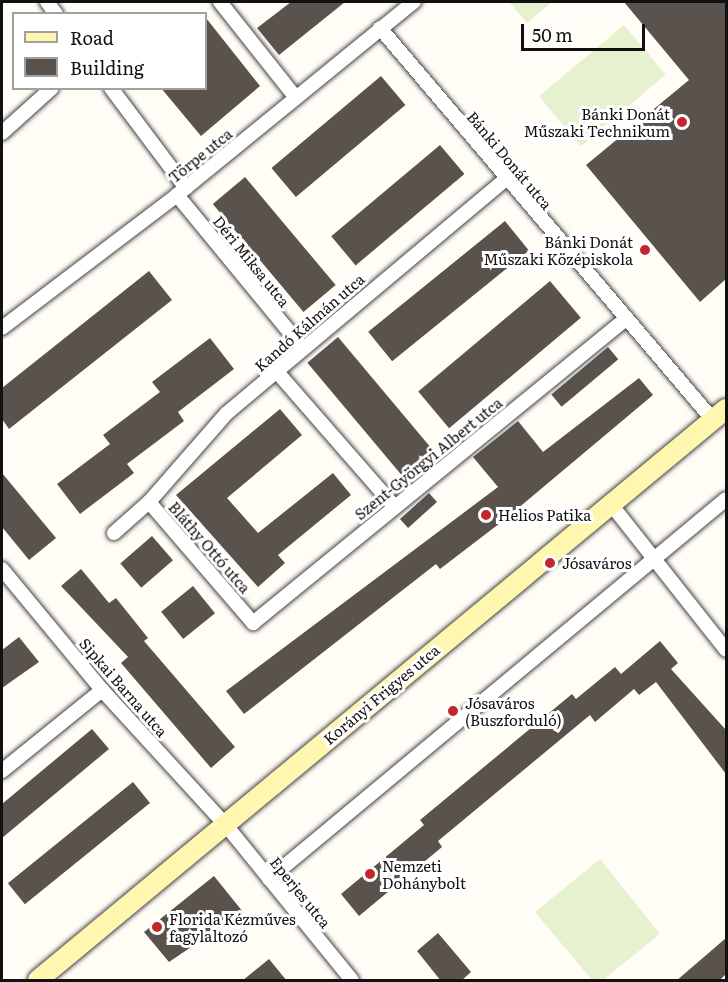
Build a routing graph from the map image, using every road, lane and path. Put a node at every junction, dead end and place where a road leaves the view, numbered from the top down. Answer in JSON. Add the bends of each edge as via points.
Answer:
{"nodes":[{"id":1,"x":220,"y":2,"type":"edge"},
{"id":2,"x":414,"y":2,"type":"edge"},
{"id":3,"x":380,"y":28,"type":"junction"},
{"id":4,"x":49,"y":90,"type":"edge"},
{"id":5,"x":112,"y":90,"type":"edge"},
{"id":6,"x":296,"y":98,"type":"junction"},
{"id":7,"x":2,"y":134,"type":"edge"},
{"id":8,"x":505,"y":180,"type":"junction"},
{"id":9,"x":181,"y":192,"type":"junction"},
{"id":10,"x":624,"y":320,"type":"junction"},
{"id":11,"x":2,"y":328,"type":"edge"},
{"id":12,"x":302,"y":347,"type":"junction"},
{"id":13,"x":277,"y":372,"type":"junction"},
{"id":14,"x":720,"y":414,"type":"edge"},
{"id":15,"x":726,"y":499,"type":"edge"},
{"id":16,"x":149,"y":502,"type":"junction"},
{"id":17,"x":610,"y":503,"type":"junction"},
{"id":18,"x":394,"y":506,"type":"junction"},
{"id":19,"x":114,"y":532,"type":"dead end"},
{"id":20,"x":654,"y":558,"type":"junction"},
{"id":21,"x":2,"y":569,"type":"edge"},
{"id":22,"x":253,"y":623,"type":"joint"},
{"id":23,"x":726,"y":650,"type":"edge"},
{"id":24,"x":102,"y":690,"type":"junction"},
{"id":25,"x":2,"y":771,"type":"edge"},
{"id":26,"x":225,"y":824,"type":"junction"},
{"id":27,"x":269,"y":879,"type":"junction"},
{"id":28,"x":38,"y":981,"type":"edge"},
{"id":29,"x":352,"y":981,"type":"edge"}],
"edges":[{"from":1,"to":6,"type":"street"},
{"from":2,"to":3,"type":"street","name":"Törpe utca"},
{"from":3,"to":6,"type":"street","name":"Törpe utca"},
{"from":3,"to":8,"type":"street","name":"Bánki Donát utca"},
{"from":4,"to":7,"type":"street"},
{"from":5,"to":9,"type":"street","name":"Déri Miksa utca"},
{"from":6,"to":9,"type":"street","name":"Törpe utca"},
{"from":8,"to":10,"type":"street","name":"Bánki Donát utca"},
{"from":8,"to":12,"type":"street","name":"Kandó Kálmán utca"},
{"from":9,"to":11,"type":"street","name":"Törpe utca"},
{"from":9,"to":12,"type":"street","name":"Déri Miksa utca"},
{"from":10,"to":14,"type":"street","name":"Bánki Donát utca"},
{"from":10,"to":18,"type":"street","name":"Szent-Györgyi Albert utca"},
{"from":12,"to":13,"type":"street","name":"Kandó Kálmán utca"},
{"from":13,"to":16,"type":"street","name":"Kandó Kálmán utca","via":[[227,413]]},
{"from":13,"to":18,"type":"street"},
{"from":14,"to":17,"type":"street","name":"Korányi Frigyes utca"},
{"from":15,"to":20,"type":"street"},
{"from":16,"to":19,"type":"street","name":"Bláthy Ottó utca"},
{"from":16,"to":22,"type":"street","name":"Bláthy Ottó utca"},
{"from":17,"to":20,"type":"street"},
{"from":17,"to":26,"type":"street","name":"Korányi Frigyes utca"},
{"from":18,"to":22,"type":"street","name":"Szent-Györgyi Albert utca"},
{"from":20,"to":23,"type":"street"},
{"from":20,"to":27,"type":"street"},
{"from":21,"to":24,"type":"street","name":"Sipkai Barna utca"},
{"from":24,"to":25,"type":"street"},
{"from":24,"to":26,"type":"street","name":"Sipkai Barna utca"},
{"from":26,"to":27,"type":"street","name":"Eperjes utca"},
{"from":26,"to":28,"type":"street","name":"Korányi Frigyes utca"},
{"from":27,"to":29,"type":"street","name":"Eperjes utca"}]}
